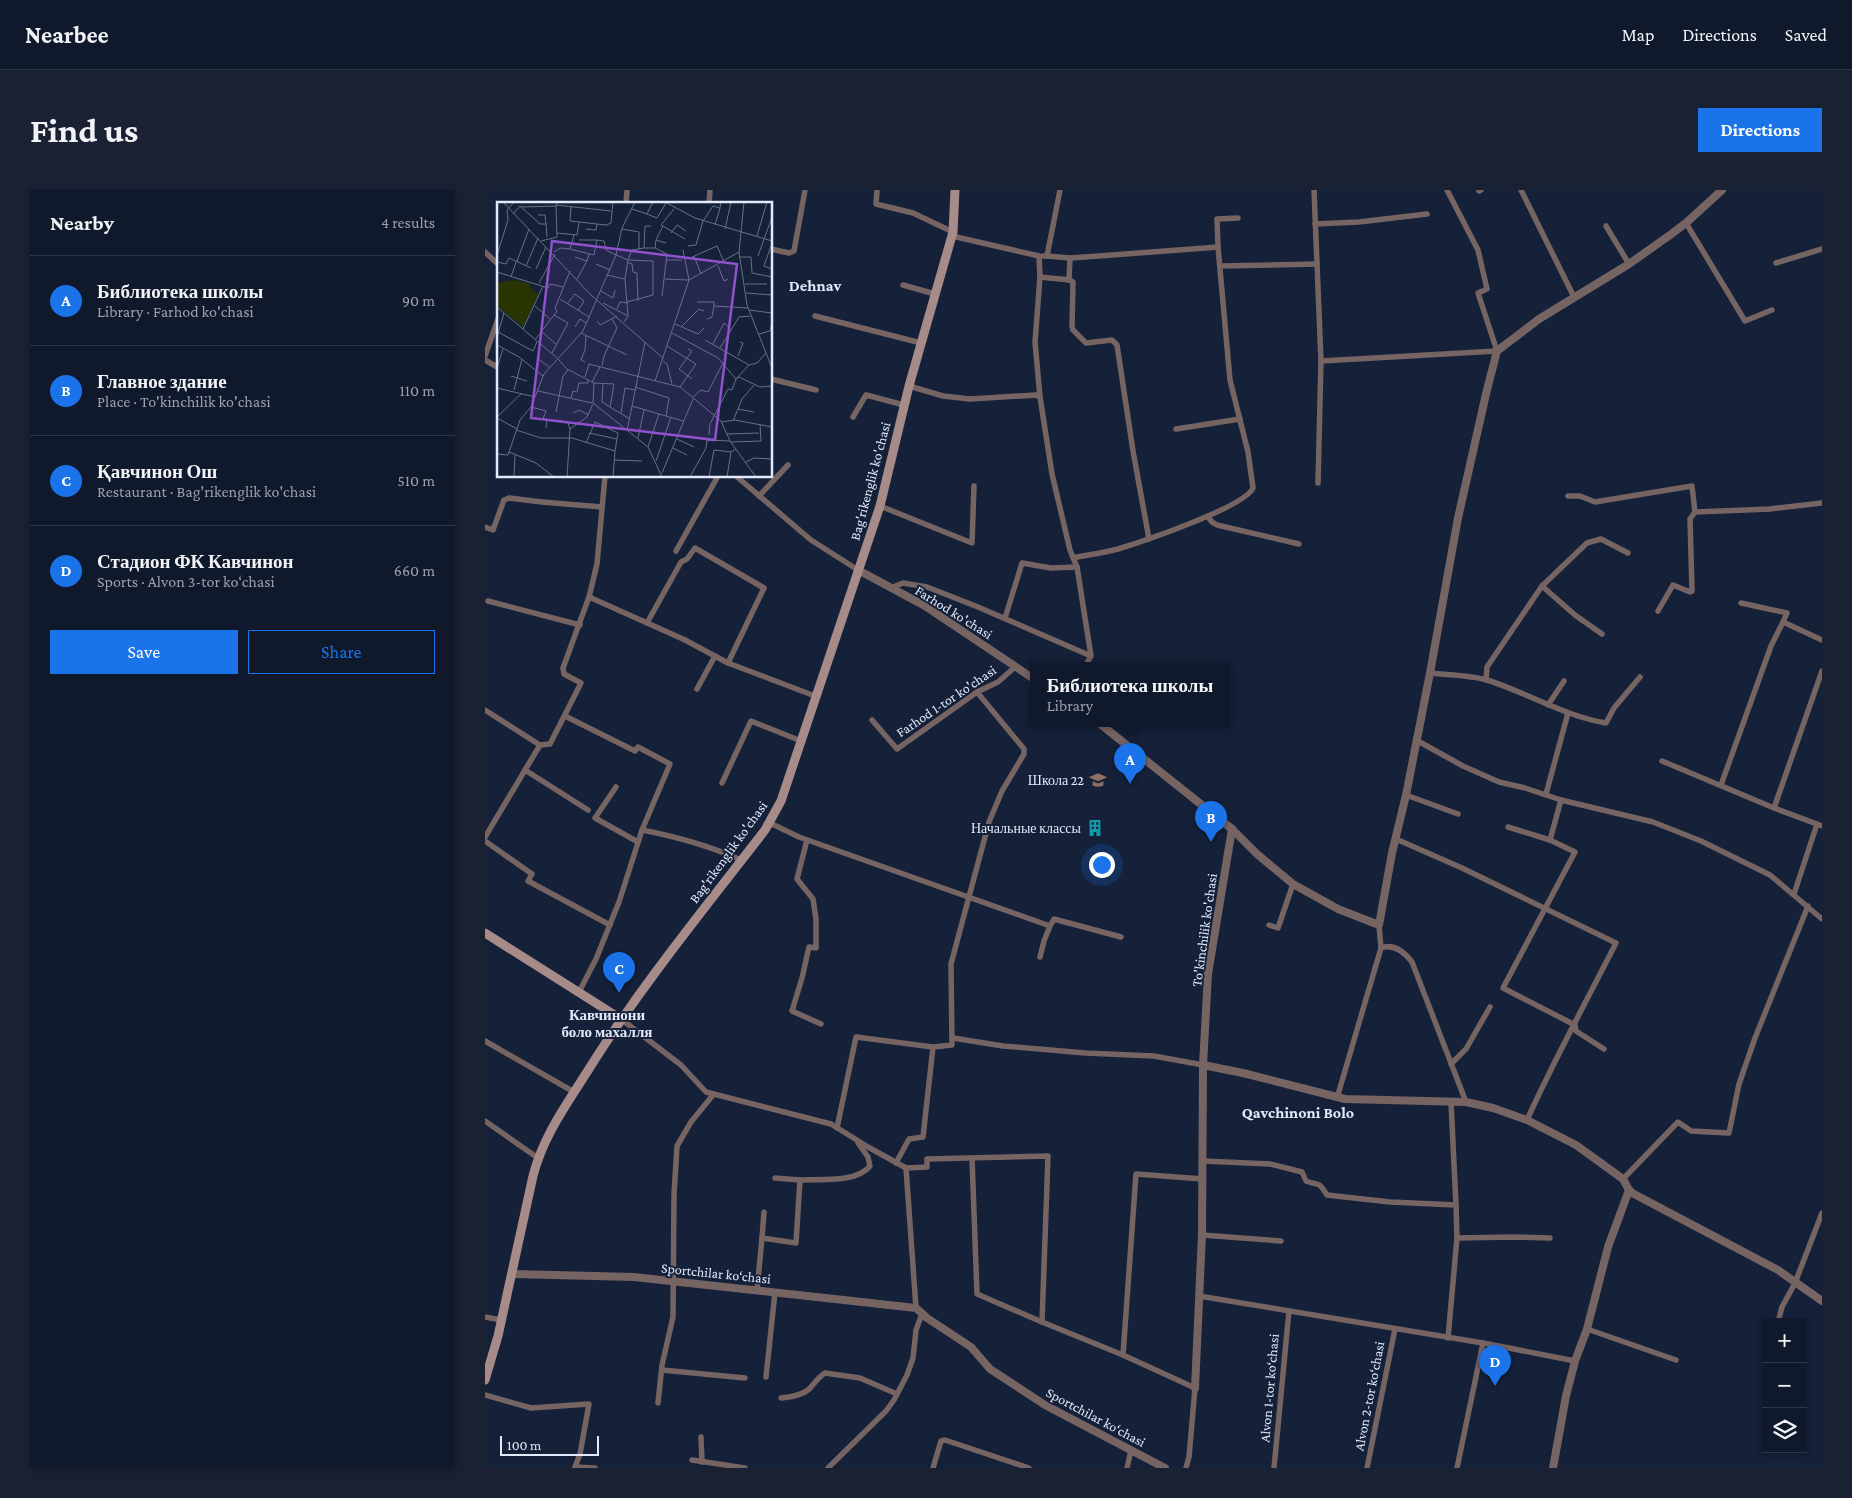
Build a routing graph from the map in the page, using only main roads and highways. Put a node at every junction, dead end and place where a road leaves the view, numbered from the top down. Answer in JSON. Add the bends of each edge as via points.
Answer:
{"nodes":[{"id":1,"x":955,"y":190,"type":"edge"},
{"id":2,"x":485,"y":932,"type":"edge"},
{"id":3,"x":621,"y":1019,"type":"junction"},
{"id":4,"x":485,"y":1380,"type":"edge"}],
"edges":[{"from":1,"to":3,"type":"main road","name":"Bag'rikenglik ko'chasi","via":[[953,234],[909,386],[880,506],[781,801],[769,823]]},
{"from":2,"to":3,"type":"main road"},
{"from":3,"to":4,"type":"main road","name":"Bag'rikenglik ko'chasi","via":[[548,1134],[537,1158],[513,1274]]}]}
